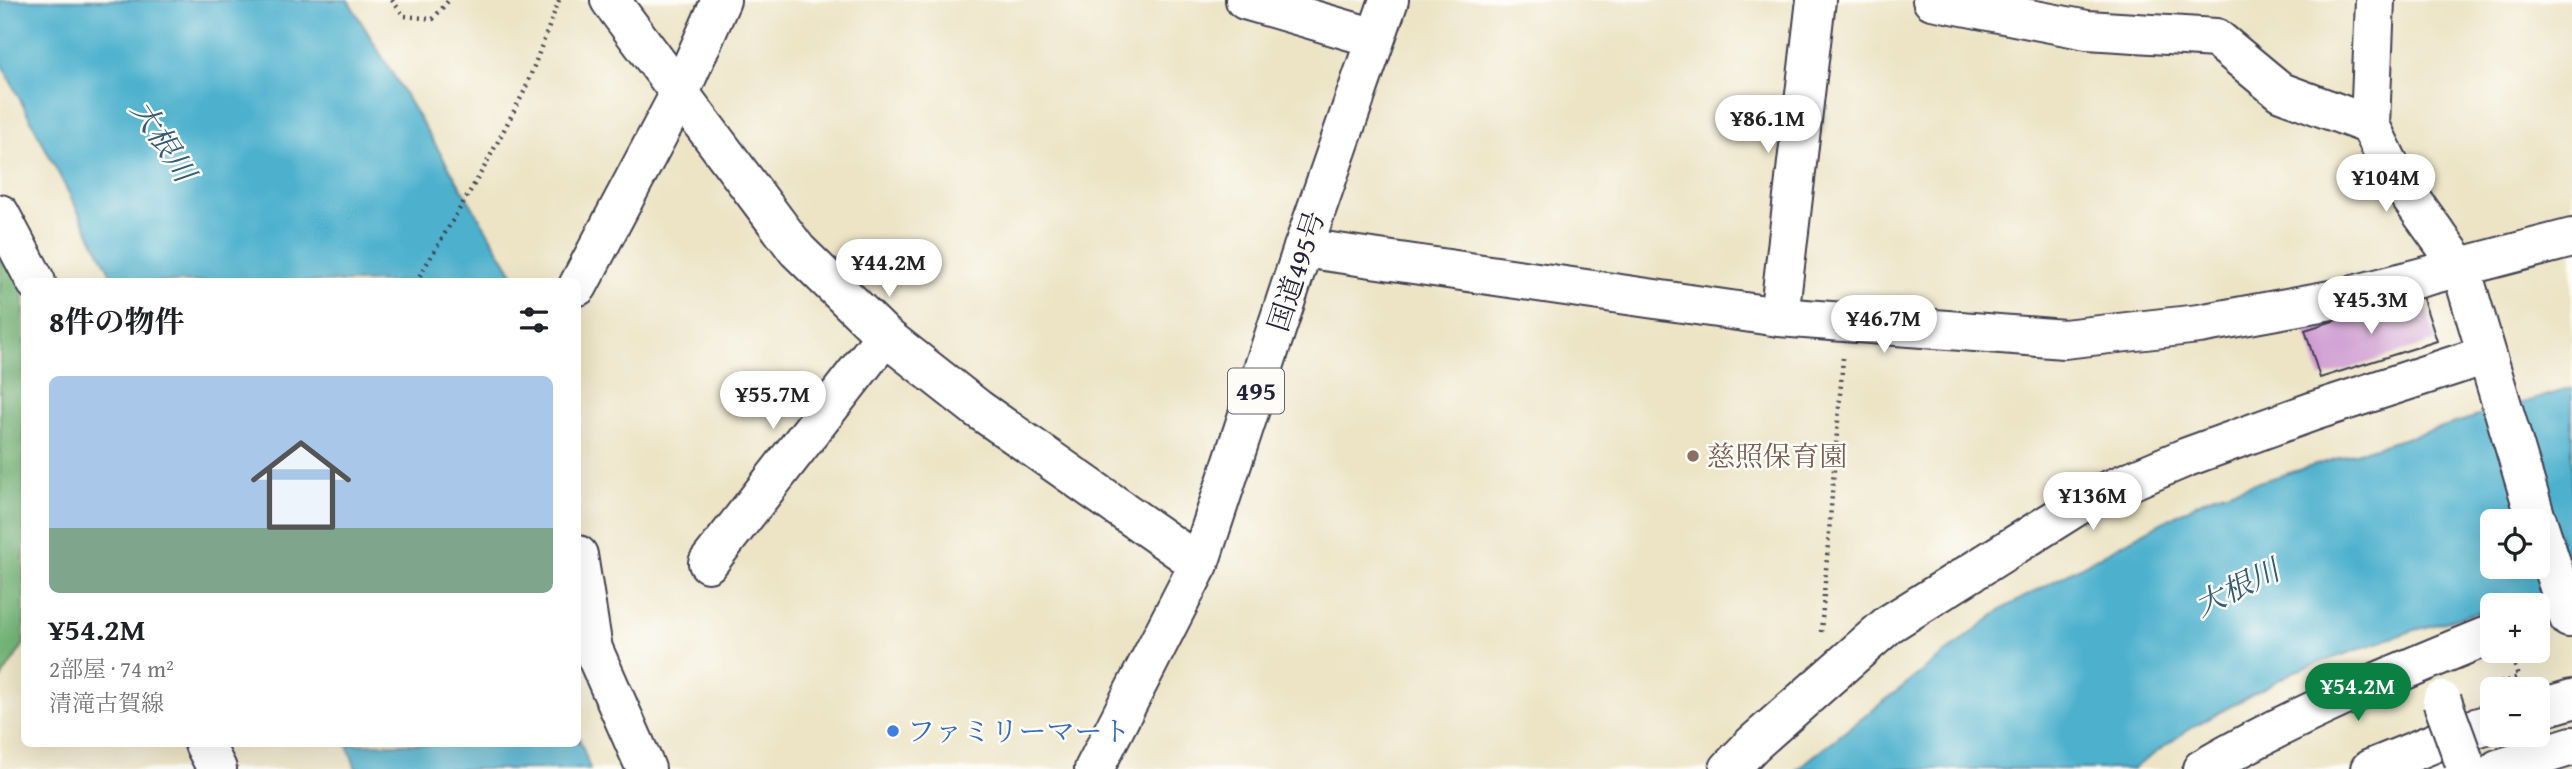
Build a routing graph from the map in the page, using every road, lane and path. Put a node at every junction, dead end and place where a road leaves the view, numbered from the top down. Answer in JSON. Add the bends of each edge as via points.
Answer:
{"nodes":[{"id":1,"x":392,"y":0,"type":"edge"},
{"id":2,"x":449,"y":0,"type":"edge"},
{"id":3,"x":559,"y":0,"type":"edge"},
{"id":4,"x":610,"y":0,"type":"edge"},
{"id":5,"x":721,"y":0,"type":"edge"},
{"id":6,"x":1245,"y":0,"type":"edge"},
{"id":7,"x":1389,"y":0,"type":"edge"},
{"id":8,"x":1816,"y":0,"type":"edge"},
{"id":9,"x":1932,"y":0,"type":"edge"},
{"id":10,"x":2375,"y":0,"type":"edge"},
{"id":11,"x":1375,"y":38,"type":"junction"},
{"id":12,"x":679,"y":94,"type":"junction"},
{"id":13,"x":2370,"y":125,"type":"junction"},
{"id":14,"x":0,"y":214,"type":"edge"},
{"id":15,"x":2572,"y":238,"type":"edge"},
{"id":16,"x":1303,"y":248,"type":"junction"},
{"id":17,"x":2461,"y":268,"type":"junction"},
{"id":18,"x":35,"y":278,"type":"edge"},
{"id":19,"x":418,"y":278,"type":"edge"},
{"id":20,"x":581,"y":280,"type":"edge"},
{"id":21,"x":1779,"y":317,"type":"junction"},
{"id":22,"x":1846,"y":322,"type":"junction"},
{"id":23,"x":885,"y":336,"type":"junction"},
{"id":24,"x":2486,"y":355,"type":"junction"},
{"id":25,"x":2533,"y":509,"type":"edge"},
{"id":26,"x":708,"y":563,"type":"dead end"},
{"id":27,"x":1199,"y":564,"type":"junction"},
{"id":28,"x":581,"y":574,"type":"edge"},
{"id":29,"x":2550,"y":576,"type":"edge"},
{"id":30,"x":2559,"y":613,"type":"edge"},
{"id":31,"x":2480,"y":655,"type":"edge"},
{"id":32,"x":2511,"y":663,"type":"edge"},
{"id":33,"x":2518,"y":677,"type":"dead end"},
{"id":34,"x":1817,"y":687,"type":"junction"},
{"id":35,"x":2572,"y":699,"type":"edge"},
{"id":36,"x":2442,"y":701,"type":"dead end"},
{"id":37,"x":2550,"y":705,"type":"edge"},
{"id":38,"x":2480,"y":727,"type":"edge"},
{"id":39,"x":2572,"y":746,"type":"edge"},
{"id":40,"x":206,"y":747,"type":"edge"},
{"id":41,"x":2481,"y":765,"type":"edge"},
{"id":42,"x":217,"y":769,"type":"edge"},
{"id":43,"x":646,"y":769,"type":"edge"},
{"id":44,"x":1094,"y":769,"type":"edge"},
{"id":45,"x":1729,"y":769,"type":"edge"},
{"id":46,"x":2202,"y":769,"type":"edge"},
{"id":47,"x":2370,"y":769,"type":"edge"}],
"edges":[{"from":1,"to":2,"type":"path","via":[[404,16],[433,19]]},
{"from":3,"to":19,"type":"path","via":[[525,90]]},
{"from":4,"to":12,"type":"main road"},
{"from":5,"to":12,"type":"main road"},
{"from":6,"to":11,"type":"main road"},
{"from":7,"to":11,"type":"main road","name":"国道495号","number":"495"},
{"from":8,"to":21,"type":"main road"},
{"from":9,"to":13,"type":"main road","via":[[2087,30],[2216,38],[2281,92]]},
{"from":10,"to":13,"type":"main road"},
{"from":11,"to":16,"type":"main road","name":"国道495号","number":"495"},
{"from":12,"to":20,"type":"main road"},
{"from":12,"to":23,"type":"main road","via":[[797,250]]},
{"from":13,"to":17,"type":"main road","via":[[2395,176]]},
{"from":14,"to":18,"type":"main road"},
{"from":15,"to":17,"type":"main road"},
{"from":16,"to":21,"type":"main road"},
{"from":16,"to":27,"type":"main road","name":"国道495号","number":"495"},
{"from":17,"to":22,"type":"main road","via":[[2342,298],[2199,324],[2064,339]]},
{"from":17,"to":24,"type":"main road"},
{"from":21,"to":22,"type":"main road"},
{"from":22,"to":34,"type":"path"},
{"from":23,"to":26,"type":"main road"},
{"from":23,"to":27,"type":"main road","via":[[978,409]]},
{"from":24,"to":25,"type":"main road"},
{"from":24,"to":34,"type":"main road","via":[[2263,429],[2090,498],[1889,624]]},
{"from":27,"to":44,"type":"main road","name":"国道495号","number":"495"},
{"from":28,"to":43,"type":"main road","via":[[593,649]]},
{"from":29,"to":30,"type":"main road"},
{"from":31,"to":46,"type":"main road","via":[[2354,692],[2257,737]]},
{"from":32,"to":33,"type":"path"},
{"from":34,"to":45,"type":"main road"},
{"from":35,"to":37,"type":"main road"},
{"from":36,"to":41,"type":"main road","bridge":true},
{"from":38,"to":47,"type":"main road"},
{"from":39,"to":41,"type":"main road"},
{"from":40,"to":42,"type":"main road"}]}
